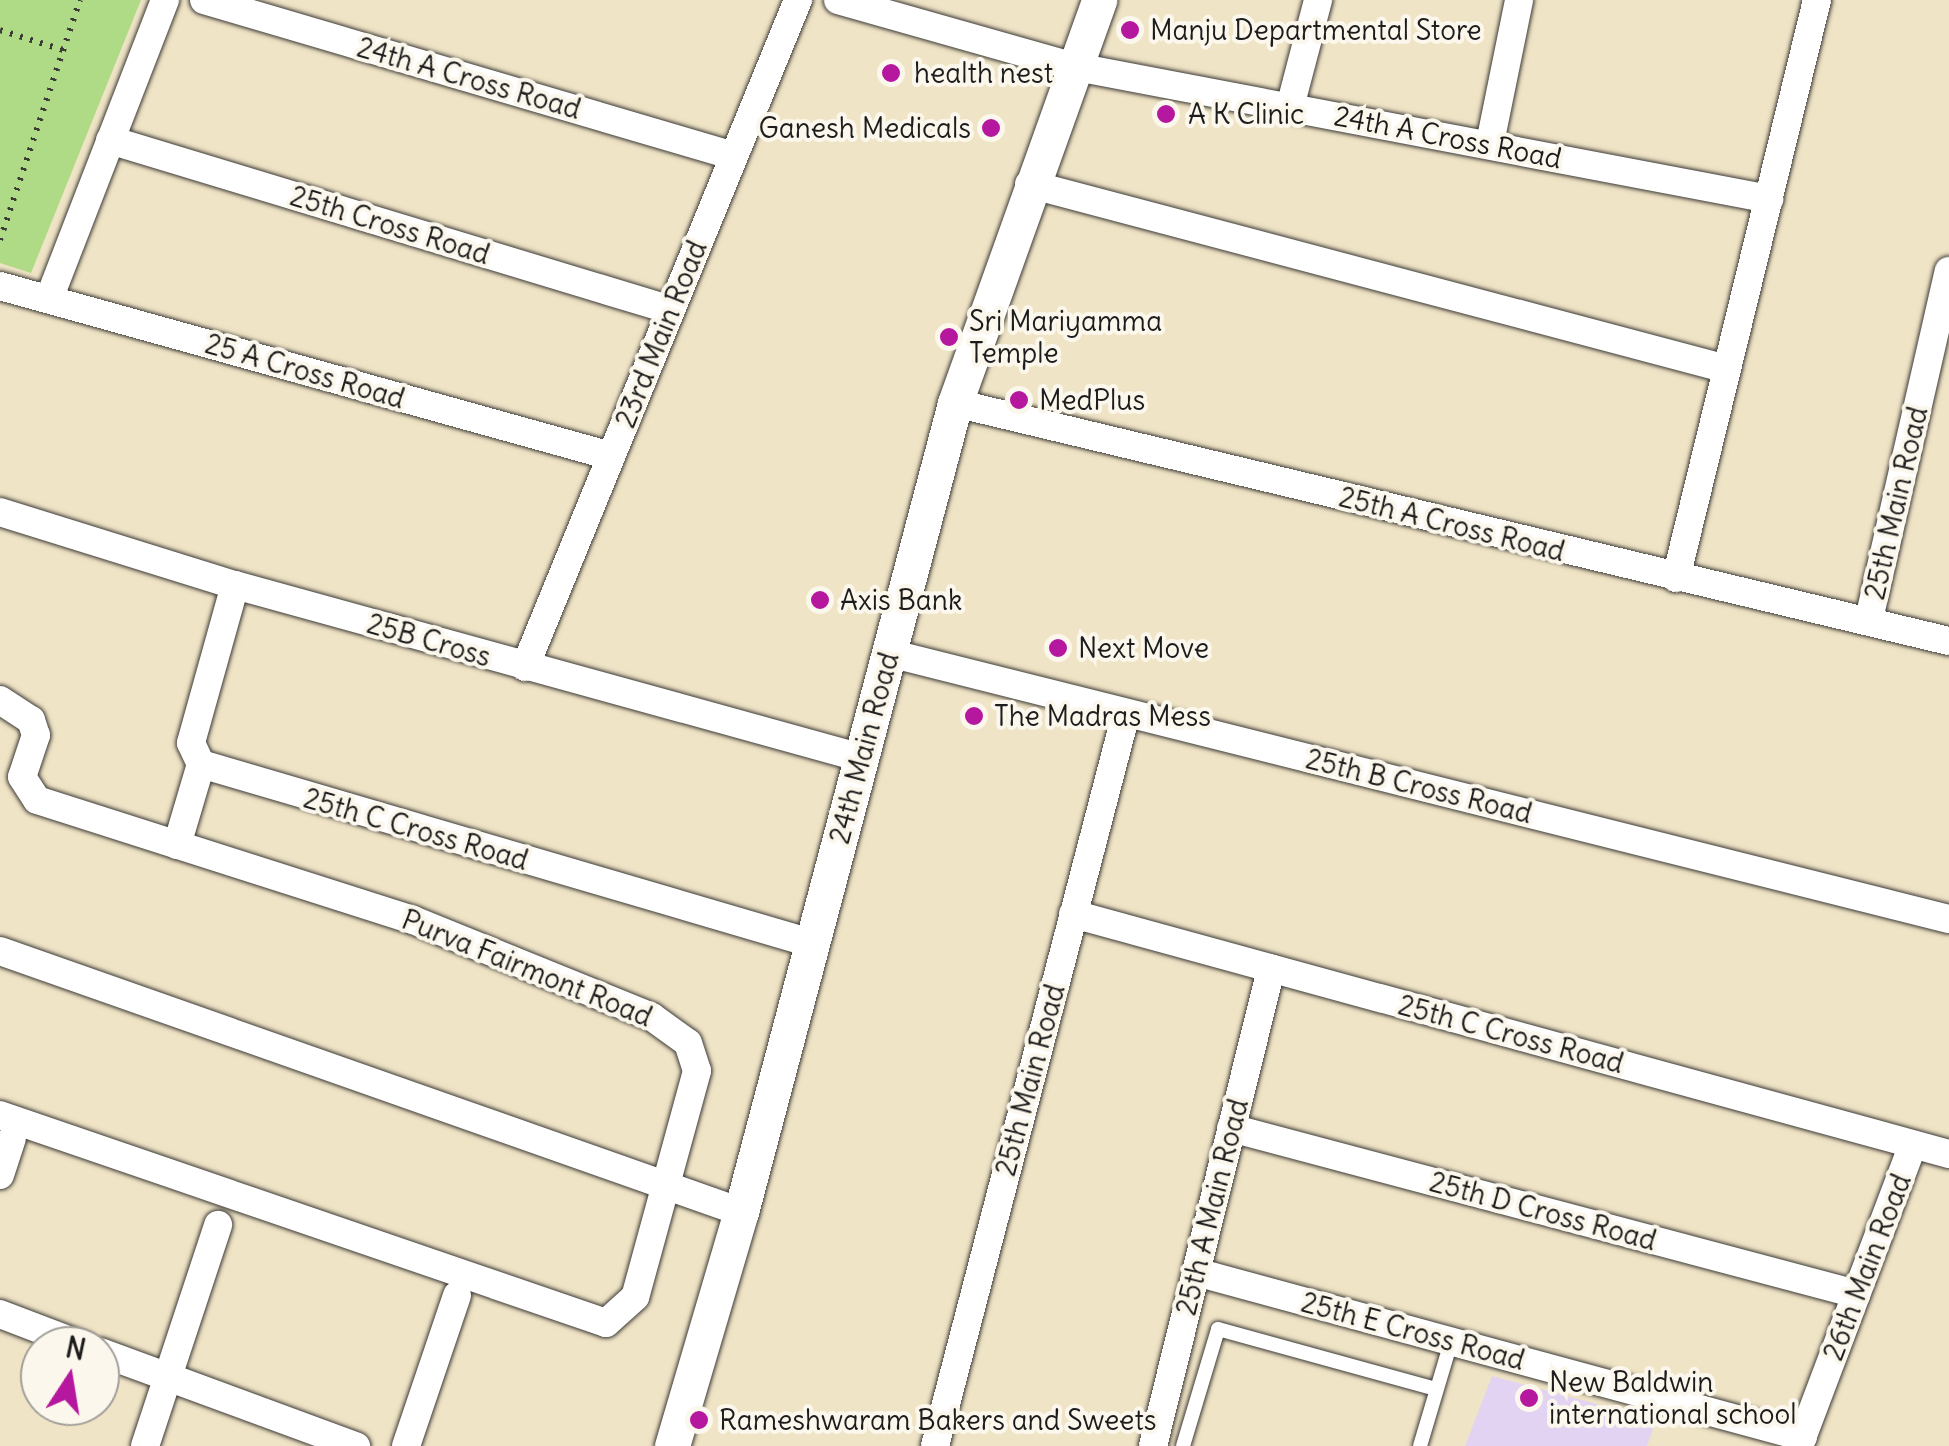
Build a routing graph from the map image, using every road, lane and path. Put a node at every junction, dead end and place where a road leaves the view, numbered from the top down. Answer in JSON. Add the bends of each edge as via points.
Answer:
{"nodes":[{"id":1,"x":80,"y":0,"type":"edge"},
{"id":2,"x":165,"y":0,"type":"edge"},
{"id":3,"x":204,"y":0,"type":"edge"},
{"id":4,"x":798,"y":0,"type":"edge"},
{"id":5,"x":838,"y":0,"type":"edge"},
{"id":6,"x":1099,"y":0,"type":"edge"},
{"id":7,"x":1318,"y":0,"type":"edge"},
{"id":8,"x":1519,"y":0,"type":"edge"},
{"id":9,"x":1817,"y":0,"type":"edge"},
{"id":10,"x":0,"y":30,"type":"edge"},
{"id":11,"x":63,"y":50,"type":"junction"},
{"id":12,"x":1071,"y":66,"type":"junction"},
{"id":13,"x":1290,"y":108,"type":"junction"},
{"id":14,"x":110,"y":140,"type":"junction"},
{"id":15,"x":1490,"y":143,"type":"junction"},
{"id":16,"x":734,"y":156,"type":"junction"},
{"id":17,"x":1029,"y":184,"type":"junction"},
{"id":18,"x":1769,"y":198,"type":"junction"},
{"id":19,"x":0,"y":240,"type":"edge"},
{"id":20,"x":1949,"y":271,"type":"edge"},
{"id":21,"x":0,"y":286,"type":"edge"},
{"id":22,"x":49,"y":299,"type":"junction"},
{"id":23,"x":671,"y":310,"type":"junction"},
{"id":24,"x":1727,"y":369,"type":"junction"},
{"id":25,"x":955,"y":404,"type":"junction"},
{"id":26,"x":611,"y":456,"type":"junction"},
{"id":27,"x":0,"y":512,"type":"edge"},
{"id":28,"x":1676,"y":578,"type":"junction"},
{"id":29,"x":235,"y":585,"type":"junction"},
{"id":30,"x":1869,"y":619,"type":"junction"},
{"id":31,"x":1949,"y":641,"type":"edge"},
{"id":32,"x":889,"y":653,"type":"junction"},
{"id":33,"x":525,"y":668,"type":"junction"},
{"id":34,"x":0,"y":700,"type":"edge"},
{"id":35,"x":1126,"y":714,"type":"junction"},
{"id":36,"x":862,"y":758,"type":"junction"},
{"id":37,"x":201,"y":764,"type":"junction"},
{"id":38,"x":177,"y":845,"type":"junction"},
{"id":39,"x":1074,"y":914,"type":"junction"},
{"id":40,"x":1949,"y":918,"type":"edge"},
{"id":41,"x":814,"y":944,"type":"junction"},
{"id":42,"x":0,"y":952,"type":"edge"},
{"id":43,"x":1270,"y":968,"type":"junction"},
{"id":44,"x":6,"y":1127,"type":"edge"},
{"id":45,"x":1231,"y":1128,"type":"junction"},
{"id":46,"x":1913,"y":1144,"type":"junction"},
{"id":47,"x":1949,"y":1154,"type":"edge"},
{"id":48,"x":0,"y":1175,"type":"edge"},
{"id":49,"x":667,"y":1190,"type":"junction"},
{"id":50,"x":741,"y":1212,"type":"junction"},
{"id":51,"x":218,"y":1225,"type":"dead end"},
{"id":52,"x":1196,"y":1272,"type":"junction"},
{"id":53,"x":1856,"y":1294,"type":"junction"},
{"id":54,"x":458,"y":1295,"type":"dead end"},
{"id":55,"x":0,"y":1314,"type":"edge"},
{"id":56,"x":32,"y":1326,"type":"edge"},
{"id":57,"x":1452,"y":1342,"type":"junction"},
{"id":58,"x":120,"y":1359,"type":"edge"},
{"id":59,"x":167,"y":1377,"type":"junction"},
{"id":60,"x":1436,"y":1388,"type":"junction"},
{"id":61,"x":1801,"y":1442,"type":"edge"},
{"id":62,"x":675,"y":1445,"type":"edge"},
{"id":63,"x":145,"y":1446,"type":"edge"},
{"id":64,"x":356,"y":1446,"type":"edge"},
{"id":65,"x":406,"y":1446,"type":"edge"},
{"id":66,"x":934,"y":1446,"type":"edge"},
{"id":67,"x":1152,"y":1446,"type":"edge"},
{"id":68,"x":1184,"y":1446,"type":"edge"},
{"id":69,"x":1420,"y":1446,"type":"edge"}],
"edges":[{"from":1,"to":11,"type":"path"},
{"from":2,"to":14,"type":"street"},
{"from":3,"to":16,"type":"street","name":"24th A Cross Road"},
{"from":4,"to":16,"type":"street","name":"23rd Main Road"},
{"from":5,"to":12,"type":"street","name":"24th A Cross Road"},
{"from":6,"to":12,"type":"street","name":"24th Main Road"},
{"from":7,"to":13,"type":"street"},
{"from":8,"to":15,"type":"street"},
{"from":9,"to":18,"type":"street"},
{"from":10,"to":11,"type":"path"},
{"from":11,"to":19,"type":"path"},
{"from":12,"to":13,"type":"street","name":"24th A Cross Road"},
{"from":12,"to":17,"type":"street","name":"24th Main Road"},
{"from":13,"to":15,"type":"street","name":"24th A Cross Road"},
{"from":14,"to":22,"type":"street"},
{"from":14,"to":23,"type":"street","name":"25th Cross Road"},
{"from":15,"to":18,"type":"street","name":"24th A Cross Road"},
{"from":16,"to":23,"type":"street","name":"23rd Main Road"},
{"from":17,"to":24,"type":"street"},
{"from":17,"to":25,"type":"street","name":"24th Main Road"},
{"from":18,"to":24,"type":"street"},
{"from":20,"to":30,"type":"street","name":"25th Main Road"},
{"from":21,"to":22,"type":"street","name":"25 A Cross Road"},
{"from":22,"to":26,"type":"street","name":"25 A Cross Road"},
{"from":23,"to":26,"type":"street","name":"23rd Main Road"},
{"from":24,"to":28,"type":"street"},
{"from":25,"to":28,"type":"street","name":"25th A Cross Road"},
{"from":25,"to":32,"type":"street","name":"24th Main Road"},
{"from":26,"to":33,"type":"street","name":"23rd Main Road"},
{"from":27,"to":29,"type":"street","name":"25B Cross"},
{"from":28,"to":30,"type":"street","name":"25th A Cross Road"},
{"from":29,"to":33,"type":"street","name":"25B Cross"},
{"from":29,"to":37,"type":"street","via":[[191,743]]},
{"from":30,"to":31,"type":"street","name":"25th A Cross Road"},
{"from":32,"to":35,"type":"street","name":"25th B Cross Road"},
{"from":32,"to":36,"type":"street","name":"24th Main Road"},
{"from":33,"to":36,"type":"street","name":"25B Cross"},
{"from":34,"to":38,"type":"street","name":"Purva Fairmont Road","via":[[31,720],[36,735],[22,777],[31,796]]},
{"from":35,"to":39,"type":"street","name":"25th Main Road"},
{"from":35,"to":40,"type":"street","name":"25th B Cross Road"},
{"from":36,"to":41,"type":"street","name":"24th Main Road"},
{"from":37,"to":38,"type":"street"},
{"from":37,"to":41,"type":"street","name":"25th C Cross Road"},
{"from":38,"to":49,"type":"street","name":"Purva Fairmont Road","via":[[413,920],[672,1029],[688,1042],[697,1070]]},
{"from":39,"to":43,"type":"street","name":"25th C Cross Road"},
{"from":39,"to":66,"type":"street","name":"25th Main Road"},
{"from":41,"to":50,"type":"street","name":"24th Main Road"},
{"from":42,"to":49,"type":"street"},
{"from":43,"to":45,"type":"street","name":"25th A Main Road"},
{"from":43,"to":46,"type":"street","name":"25th C Cross Road"},
{"from":44,"to":48,"type":"street"},
{"from":44,"to":49,"type":"street","name":"Purva Fairmont Road","via":[[606,1323],[635,1297]]},
{"from":45,"to":52,"type":"street","name":"25th A Main Road"},
{"from":45,"to":53,"type":"street","name":"25th D Cross Road"},
{"from":46,"to":47,"type":"street","name":"25th C Cross Road"},
{"from":46,"to":53,"type":"street","name":"26th Main Road"},
{"from":49,"to":50,"type":"street"},
{"from":50,"to":62,"type":"street","name":"24th Main Road"},
{"from":51,"to":59,"type":"street"},
{"from":52,"to":57,"type":"street","name":"25th E Cross Road"},
{"from":52,"to":67,"type":"street","name":"25th A Main Road"},
{"from":53,"to":61,"type":"street","name":"26th Main Road"},
{"from":54,"to":65,"type":"street"},
{"from":55,"to":56,"type":"street"},
{"from":57,"to":60,"type":"lane"},
{"from":57,"to":61,"type":"street","name":"25th E Cross Road"},
{"from":58,"to":59,"type":"street"},
{"from":59,"to":63,"type":"street"},
{"from":59,"to":64,"type":"street"},
{"from":60,"to":68,"type":"lane","via":[[1218,1328]]},
{"from":60,"to":69,"type":"lane"}]}
